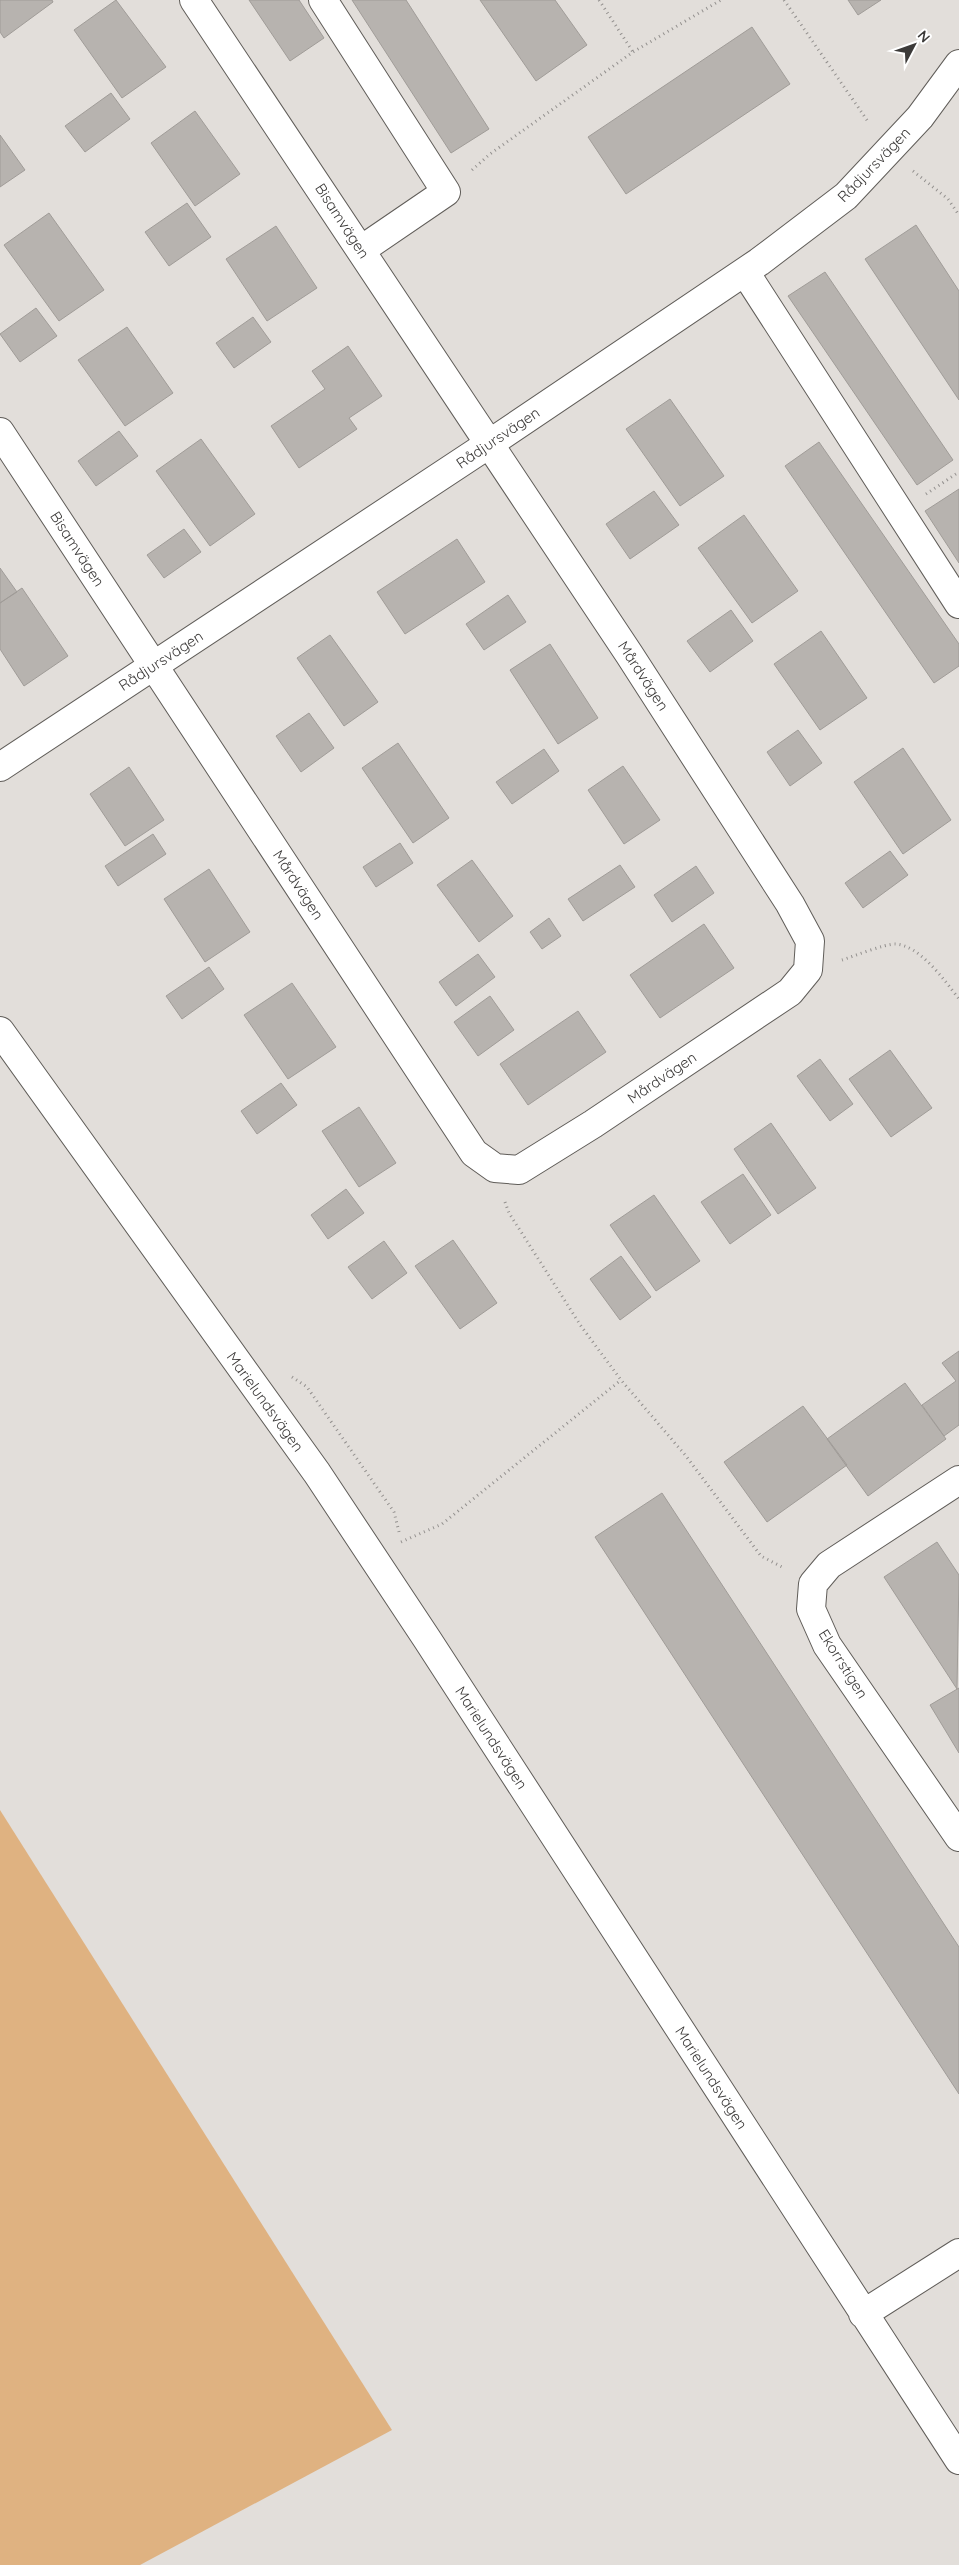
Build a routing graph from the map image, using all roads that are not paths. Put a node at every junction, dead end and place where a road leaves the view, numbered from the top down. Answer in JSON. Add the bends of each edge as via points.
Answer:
{"nodes":[{"id":1,"x":194,"y":0,"type":"edge"},
{"id":2,"x":323,"y":0,"type":"edge"},
{"id":3,"x":959,"y":64,"type":"edge"},
{"id":4,"x":361,"y":250,"type":"junction"},
{"id":5,"x":745,"y":272,"type":"junction"},
{"id":6,"x":0,"y":432,"type":"edge"},
{"id":7,"x":489,"y":444,"type":"junction"},
{"id":8,"x":959,"y":604,"type":"edge"},
{"id":9,"x":153,"y":666,"type":"junction"},
{"id":10,"x":0,"y":767,"type":"edge"},
{"id":11,"x":0,"y":1031,"type":"edge"},
{"id":12,"x":959,"y":1480,"type":"edge"},
{"id":13,"x":959,"y":1837,"type":"edge"},
{"id":14,"x":959,"y":2253,"type":"edge"},
{"id":15,"x":863,"y":2314,"type":"junction"},
{"id":16,"x":959,"y":2460,"type":"edge"}],
"edges":[{"from":1,"to":4,"type":"street","name":"Bisamvägen"},
{"from":2,"to":4,"type":"street","via":[[446,192]]},
{"from":3,"to":5,"type":"street","name":"Rådjursvägen","via":[[920,116],[846,196]]},
{"from":4,"to":7,"type":"street","name":"Bisamvägen"},
{"from":5,"to":7,"type":"street","name":"Rådjursvägen"},
{"from":5,"to":8,"type":"street"},
{"from":6,"to":9,"type":"street","name":"Bisamvägen"},
{"from":7,"to":9,"type":"street","name":"Rådjursvägen"},
{"from":7,"to":9,"type":"street","name":"Mårdvägen","via":[[629,654],[790,904],[810,941],[808,970],[790,992],[593,1124],[519,1170],[495,1168],[474,1153]]},
{"from":9,"to":10,"type":"street","name":"Rådjursvägen"},
{"from":11,"to":15,"type":"street","name":"Marielundsvägen","via":[[317,1474]]},
{"from":12,"to":13,"type":"street","name":"Ekorrstigen","via":[[829,1565],[813,1584],[811,1609],[827,1645]]},
{"from":14,"to":15,"type":"street"},
{"from":15,"to":16,"type":"street","name":"Marielundsvägen"}]}
